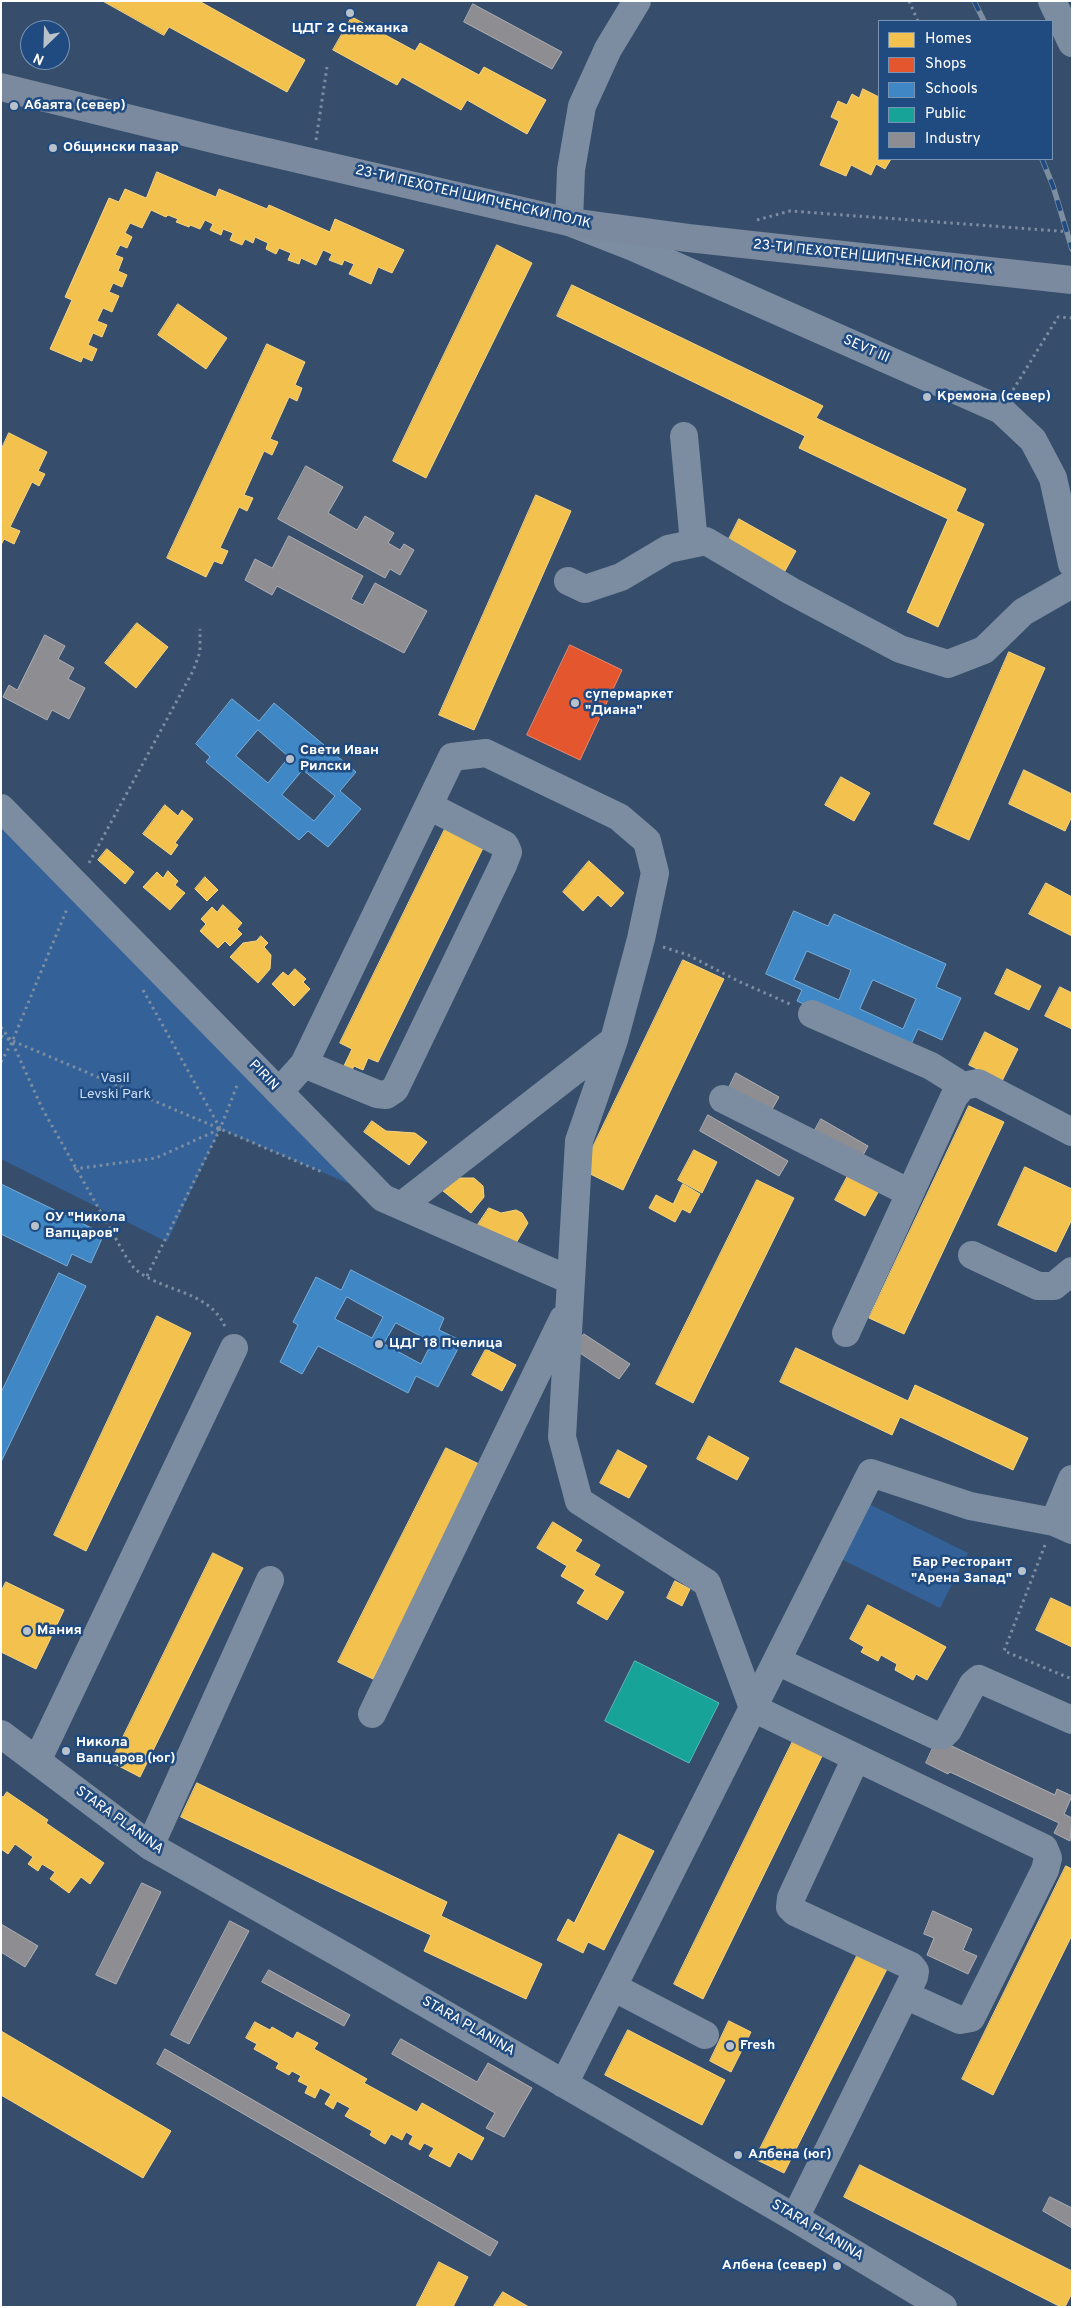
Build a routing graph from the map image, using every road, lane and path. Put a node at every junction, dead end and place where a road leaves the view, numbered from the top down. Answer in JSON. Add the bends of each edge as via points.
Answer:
{"nodes":[{"id":1,"x":637,"y":1,"type":"edge"},
{"id":2,"x":909,"y":1,"type":"edge"},
{"id":3,"x":1052,"y":1,"type":"edge"},
{"id":4,"x":918,"y":20,"type":"edge"},
{"id":5,"x":1072,"y":43,"type":"edge"},
{"id":6,"x":327,"y":67,"type":"dead end"},
{"id":7,"x":1,"y":87,"type":"edge"},
{"id":8,"x":313,"y":162,"type":"junction"},
{"id":9,"x":752,"y":221,"type":"dead end"},
{"id":10,"x":569,"y":222,"type":"junction"},
{"id":11,"x":1072,"y":232,"type":"edge"},
{"id":12,"x":1072,"y":280,"type":"edge"},
{"id":13,"x":1072,"y":318,"type":"edge"},
{"id":14,"x":1001,"y":410,"type":"junction"},
{"id":15,"x":684,"y":436,"type":"dead end"},
{"id":16,"x":694,"y":543,"type":"junction"},
{"id":17,"x":1072,"y":564,"type":"edge"},
{"id":18,"x":568,"y":581,"type":"dead end"},
{"id":19,"x":1072,"y":584,"type":"edge"},
{"id":20,"x":200,"y":629,"type":"dead end"},
{"id":21,"x":429,"y":806,"type":"junction"},
{"id":22,"x":1,"y":808,"type":"edge"},
{"id":23,"x":76,"y":885,"type":"junction"},
{"id":24,"x":641,"y":939,"type":"junction"},
{"id":25,"x":138,"y":981,"type":"dead end"},
{"id":26,"x":812,"y":1014,"type":"joint"},
{"id":27,"x":1,"y":1027,"type":"edge"},
{"id":28,"x":1,"y":1036,"type":"edge"},
{"id":29,"x":614,"y":1040,"type":"junction"},
{"id":30,"x":12,"y":1042,"type":"junction"},
{"id":31,"x":247,"y":1059,"type":"junction"},
{"id":32,"x":1,"y":1062,"type":"edge"},
{"id":33,"x":304,"y":1064,"type":"junction"},
{"id":34,"x":963,"y":1086,"type":"junction"},
{"id":35,"x":279,"y":1092,"type":"junction"},
{"id":36,"x":723,"y":1099,"type":"dead end"},
{"id":37,"x":220,"y":1129,"type":"junction"},
{"id":38,"x":1072,"y":1132,"type":"edge"},
{"id":39,"x":74,"y":1169,"type":"junction"},
{"id":40,"x":328,"y":1175,"type":"dead end"},
{"id":41,"x":910,"y":1193,"type":"junction"},
{"id":42,"x":401,"y":1206,"type":"junction"},
{"id":43,"x":972,"y":1255,"type":"dead end"},
{"id":44,"x":1072,"y":1271,"type":"edge"},
{"id":45,"x":147,"y":1276,"type":"junction"},
{"id":46,"x":570,"y":1280,"type":"junction"},
{"id":47,"x":568,"y":1308,"type":"junction"},
{"id":48,"x":846,"y":1333,"type":"dead end"},
{"id":49,"x":234,"y":1348,"type":"joint"},
{"id":50,"x":1072,"y":1479,"type":"edge"},
{"id":51,"x":1063,"y":1526,"type":"edge"},
{"id":52,"x":270,"y":1580,"type":"dead end"},
{"id":53,"x":777,"y":1661,"type":"junction"},
{"id":54,"x":1072,"y":1679,"type":"edge"},
{"id":55,"x":753,"y":1708,"type":"junction"},
{"id":56,"x":372,"y":1714,"type":"dead end"},
{"id":57,"x":1072,"y":1720,"type":"edge"},
{"id":58,"x":1,"y":1734,"type":"edge"},
{"id":59,"x":856,"y":1758,"type":"junction"},
{"id":60,"x":37,"y":1761,"type":"junction"},
{"id":61,"x":150,"y":1846,"type":"junction"},
{"id":62,"x":613,"y":1987,"type":"junction"},
{"id":63,"x":905,"y":1995,"type":"junction"},
{"id":64,"x":704,"y":2035,"type":"dead end"},
{"id":65,"x":564,"y":2084,"type":"junction"},
{"id":66,"x":794,"y":2218,"type":"junction"},
{"id":67,"x":943,"y":2307,"type":"edge"}],
"edges":[{"from":1,"to":10,"type":"street","via":[[608,49],[582,106],[571,170]]},
{"from":2,"to":4,"type":"path"},
{"from":3,"to":5,"type":"street"},
{"from":6,"to":8,"type":"path"},
{"from":7,"to":8,"type":"main road","name":"23-ТИ ПЕХОТЕН ШИПЧЕНСКИ ПОЛК"},
{"from":8,"to":10,"type":"main road","name":"23-ТИ ПЕХОТЕН ШИПЧЕНСКИ ПОЛК"},
{"from":9,"to":11,"type":"path","via":[[790,211]]},
{"from":10,"to":12,"type":"main road","name":"23-ТИ ПЕХОТЕН ШИПЧЕНСКИ ПОЛК"},
{"from":10,"to":14,"type":"street","name":"SEVT III","via":[[642,251]]},
{"from":13,"to":14,"type":"path","via":[[1058,317]]},
{"from":14,"to":17,"type":"street","name":"SEVT III","via":[[1033,440],[1053,478]]},
{"from":15,"to":16,"type":"street"},
{"from":16,"to":18,"type":"street","via":[[668,549],[621,577],[585,589]]},
{"from":16,"to":19,"type":"street","via":[[706,541],[900,649],[948,664],[984,650],[1023,612]]},
{"from":20,"to":23,"type":"path","via":[[200,652],[193,671]]},
{"from":21,"to":24,"type":"street","via":[[452,757],[486,753],[619,817],[647,841],[655,873]]},
{"from":21,"to":33,"type":"street"},
{"from":21,"to":33,"type":"street","via":[[505,845],[508,852],[395,1090],[386,1095],[377,1094]]},
{"from":22,"to":23,"type":"street","name":"PIRIN"},
{"from":23,"to":30,"type":"path"},
{"from":23,"to":31,"type":"street","name":"PIRIN"},
{"from":24,"to":26,"type":"path","via":[[688,955]]},
{"from":24,"to":29,"type":"street"},
{"from":25,"to":37,"type":"path"},
{"from":26,"to":34,"type":"street","via":[[931,1066]]},
{"from":27,"to":30,"type":"path"},
{"from":28,"to":30,"type":"path"},
{"from":29,"to":42,"type":"street"},
{"from":29,"to":46,"type":"street","via":[[579,1141]]},
{"from":30,"to":32,"type":"path"},
{"from":30,"to":37,"type":"path"},
{"from":30,"to":39,"type":"path"},
{"from":31,"to":35,"type":"street","name":"PIRIN"},
{"from":31,"to":37,"type":"path"},
{"from":33,"to":35,"type":"street"},
{"from":34,"to":38,"type":"street","via":[[978,1083]]},
{"from":34,"to":41,"type":"street","via":[[954,1097]]},
{"from":35,"to":42,"type":"street","name":"PIRIN","via":[[383,1198]]},
{"from":36,"to":41,"type":"street"},
{"from":37,"to":39,"type":"path","via":[[156,1158]]},
{"from":37,"to":40,"type":"path"},
{"from":37,"to":45,"type":"path"},
{"from":39,"to":45,"type":"path","via":[[125,1255],[134,1268]]},
{"from":41,"to":48,"type":"street"},
{"from":42,"to":46,"type":"street","name":"PIRIN"},
{"from":43,"to":44,"type":"street","via":[[1038,1286],[1054,1286]]},
{"from":45,"to":49,"type":"path","via":[[198,1299],[212,1309],[223,1321]]},
{"from":46,"to":47,"type":"street"},
{"from":47,"to":55,"type":"street","via":[[562,1437],[579,1501],[707,1583]]},
{"from":47,"to":56,"type":"street"},
{"from":49,"to":60,"type":"street"},
{"from":50,"to":51,"type":"street"},
{"from":51,"to":53,"type":"street","via":[[970,1506],[871,1473]]},
{"from":51,"to":54,"type":"path","via":[[1004,1651]]},
{"from":52,"to":61,"type":"street"},
{"from":53,"to":55,"type":"street"},
{"from":53,"to":57,"type":"street","via":[[935,1735],[943,1735],[948,1730],[973,1684],[979,1679]]},
{"from":55,"to":59,"type":"street"},
{"from":55,"to":62,"type":"street"},
{"from":58,"to":60,"type":"street","name":"STARA PLANINA"},
{"from":59,"to":63,"type":"street","via":[[790,1898],[790,1907],[911,1966],[914,1977]]},
{"from":59,"to":63,"type":"street","via":[[1044,1848],[1048,1858],[1045,1870],[971,2018],[960,2020]]},
{"from":60,"to":61,"type":"street","name":"STARA PLANINA"},
{"from":61,"to":65,"type":"street","name":"STARA PLANINA"},
{"from":62,"to":64,"type":"street"},
{"from":62,"to":65,"type":"street"},
{"from":63,"to":66,"type":"street"},
{"from":65,"to":66,"type":"street","name":"STARA PLANINA"},
{"from":66,"to":67,"type":"street","name":"STARA PLANINA"}]}
